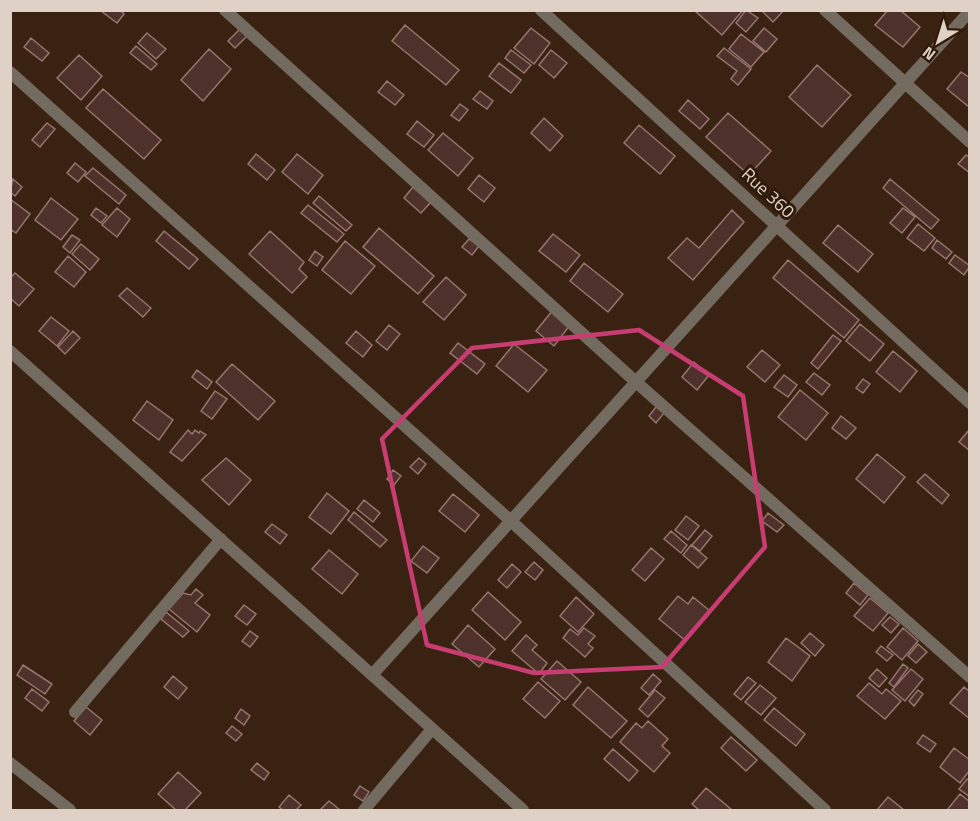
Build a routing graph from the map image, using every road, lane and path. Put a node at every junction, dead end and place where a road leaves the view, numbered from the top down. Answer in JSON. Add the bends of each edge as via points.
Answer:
{"nodes":[{"id":1,"x":225,"y":10,"type":"edge"},
{"id":2,"x":541,"y":10,"type":"edge"},
{"id":3,"x":825,"y":10,"type":"edge"},
{"id":4,"x":969,"y":11,"type":"edge"},
{"id":5,"x":10,"y":72,"type":"edge"},
{"id":6,"x":904,"y":83,"type":"junction"},
{"id":7,"x":969,"y":142,"type":"edge"},
{"id":8,"x":777,"y":225,"type":"junction"},
{"id":9,"x":10,"y":351,"type":"edge"},
{"id":10,"x":636,"y":382,"type":"junction"},
{"id":11,"x":969,"y":403,"type":"edge"},
{"id":12,"x":511,"y":521,"type":"junction"},
{"id":13,"x":221,"y":539,"type":"junction"},
{"id":14,"x":372,"y":675,"type":"junction"},
{"id":15,"x":969,"y":677,"type":"edge"},
{"id":16,"x":75,"y":712,"type":"dead end"},
{"id":17,"x":432,"y":729,"type":"junction"},
{"id":18,"x":10,"y":763,"type":"edge"},
{"id":19,"x":70,"y":810,"type":"edge"},
{"id":20,"x":364,"y":810,"type":"edge"},
{"id":21,"x":523,"y":810,"type":"edge"},
{"id":22,"x":825,"y":810,"type":"edge"}],
"edges":[{"from":1,"to":10,"type":"street"},
{"from":2,"to":8,"type":"street","name":"Rue 360"},
{"from":3,"to":6,"type":"street"},
{"from":4,"to":6,"type":"street"},
{"from":5,"to":12,"type":"street"},
{"from":6,"to":7,"type":"street"},
{"from":6,"to":8,"type":"street"},
{"from":8,"to":10,"type":"street"},
{"from":8,"to":11,"type":"street","name":"Rue 360"},
{"from":9,"to":13,"type":"street"},
{"from":10,"to":12,"type":"street"},
{"from":10,"to":15,"type":"street"},
{"from":12,"to":14,"type":"street"},
{"from":12,"to":22,"type":"street"},
{"from":13,"to":14,"type":"street"},
{"from":13,"to":16,"type":"street"},
{"from":14,"to":17,"type":"street"},
{"from":17,"to":20,"type":"street"},
{"from":17,"to":21,"type":"street"},
{"from":18,"to":19,"type":"street"}]}
